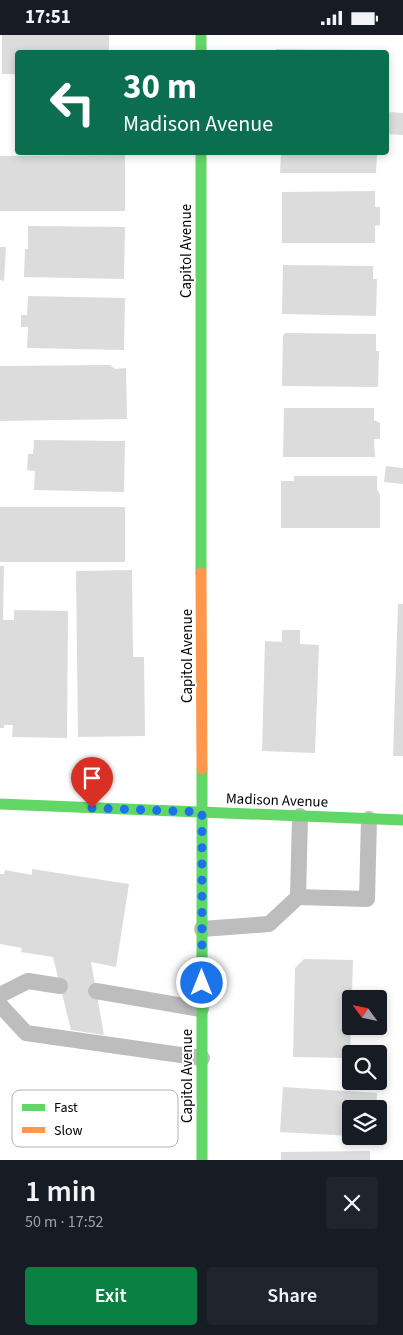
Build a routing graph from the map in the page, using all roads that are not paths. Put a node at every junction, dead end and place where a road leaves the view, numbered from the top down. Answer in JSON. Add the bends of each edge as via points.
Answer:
{"nodes":[{"id":1,"x":201,"y":35,"type":"edge"},
{"id":2,"x":201,"y":50,"type":"edge"},
{"id":3,"x":201,"y":155,"type":"edge"},
{"id":4,"x":0,"y":804,"type":"edge"},
{"id":5,"x":202,"y":812,"type":"junction"},
{"id":6,"x":300,"y":816,"type":"junction"},
{"id":7,"x":369,"y":819,"type":"junction"},
{"id":8,"x":403,"y":820,"type":"edge"},
{"id":9,"x":298,"y":897,"type":"junction"},
{"id":10,"x":202,"y":929,"type":"junction"},
{"id":11,"x":60,"y":987,"type":"dead end"},
{"id":12,"x":96,"y":991,"type":"dead end"},
{"id":13,"x":0,"y":995,"type":"edge"},
{"id":14,"x":0,"y":1005,"type":"edge"},
{"id":15,"x":201,"y":1009,"type":"junction"},
{"id":16,"x":202,"y":1058,"type":"junction"},
{"id":17,"x":202,"y":1160,"type":"edge"}],
"edges":[{"from":1,"to":2,"type":"main road"},
{"from":3,"to":5,"type":"main road","name":"Capitol Avenue"},
{"from":4,"to":5,"type":"main road","name":"Madison Avenue"},
{"from":5,"to":6,"type":"main road","name":"Madison Avenue"},
{"from":5,"to":10,"type":"main road","name":"Capitol Avenue"},
{"from":6,"to":7,"type":"main road","name":"Madison Avenue"},
{"from":6,"to":9,"type":"lane"},
{"from":7,"to":8,"type":"main road","name":"Madison Avenue"},
{"from":7,"to":9,"type":"lane","via":[[368,899]]},
{"from":9,"to":10,"type":"lane","via":[[269,924]]},
{"from":10,"to":15,"type":"main road","name":"Capitol Avenue"},
{"from":11,"to":13,"type":"lane","via":[[28,981]]},
{"from":12,"to":15,"type":"lane"},
{"from":14,"to":16,"type":"lane","via":[[26,1033]]},
{"from":15,"to":16,"type":"main road","name":"Capitol Avenue"},
{"from":16,"to":17,"type":"main road","name":"Capitol Avenue"}]}
